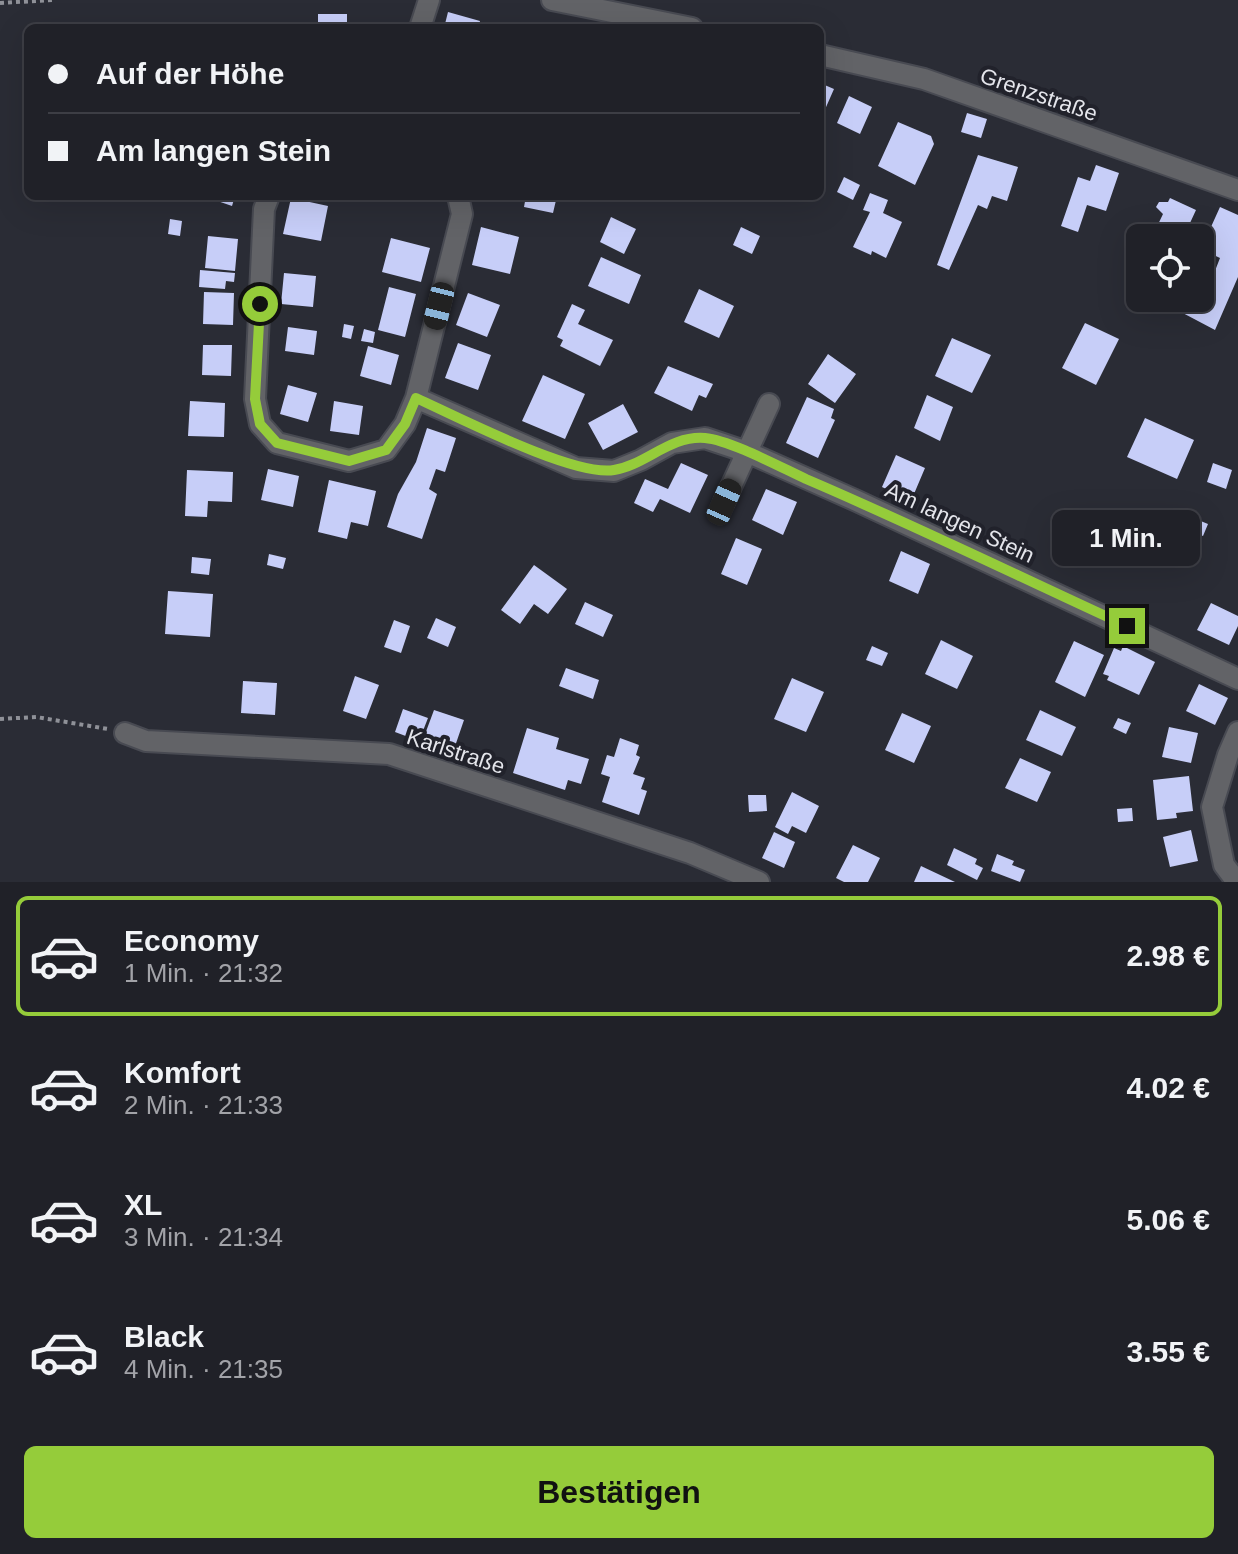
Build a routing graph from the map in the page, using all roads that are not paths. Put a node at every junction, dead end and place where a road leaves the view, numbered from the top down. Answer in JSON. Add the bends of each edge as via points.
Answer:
{"nodes":[{"id":1,"x":429,"y":0,"type":"edge"},
{"id":2,"x":552,"y":0,"type":"edge"},
{"id":3,"x":421,"y":24,"type":"edge"},
{"id":4,"x":672,"y":24,"type":"edge"},
{"id":5,"x":824,"y":56,"type":"edge"},
{"id":6,"x":1238,"y":190,"type":"edge"},
{"id":7,"x":267,"y":200,"type":"edge"},
{"id":8,"x":459,"y":200,"type":"edge"},
{"id":9,"x":416,"y":398,"type":"junction"},
{"id":10,"x":769,"y":404,"type":"dead end"},
{"id":11,"x":747,"y":452,"type":"junction"},
{"id":12,"x":724,"y":502,"type":"dead end"},
{"id":13,"x":1238,"y":679,"type":"edge"},
{"id":14,"x":1238,"y":732,"type":"edge"},
{"id":15,"x":125,"y":733,"type":"road end"},
{"id":16,"x":759,"y":882,"type":"edge"},
{"id":17,"x":1237,"y":882,"type":"edge"}],
"edges":[{"from":1,"to":3,"type":"street"},
{"from":2,"to":4,"type":"street"},
{"from":5,"to":6,"type":"street","name":"Grenzstraße","via":[[924,79]]},
{"from":7,"to":9,"type":"street","via":[[255,399],[260,424],[277,443],[349,461],[386,450]]},
{"from":8,"to":9,"type":"street","via":[[462,214]]},
{"from":9,"to":11,"type":"street","name":"Am langen Stein","via":[[576,468],[614,471],[672,443],[705,438]]},
{"from":10,"to":11,"type":"street"},
{"from":11,"to":12,"type":"street"},
{"from":11,"to":13,"type":"street","name":"Am langen Stein"},
{"from":14,"to":17,"type":"street","via":[[1212,807],[1224,865]]},
{"from":15,"to":16,"type":"street","name":"Karlstraße","via":[[146,741],[389,754],[690,853]]}]}
